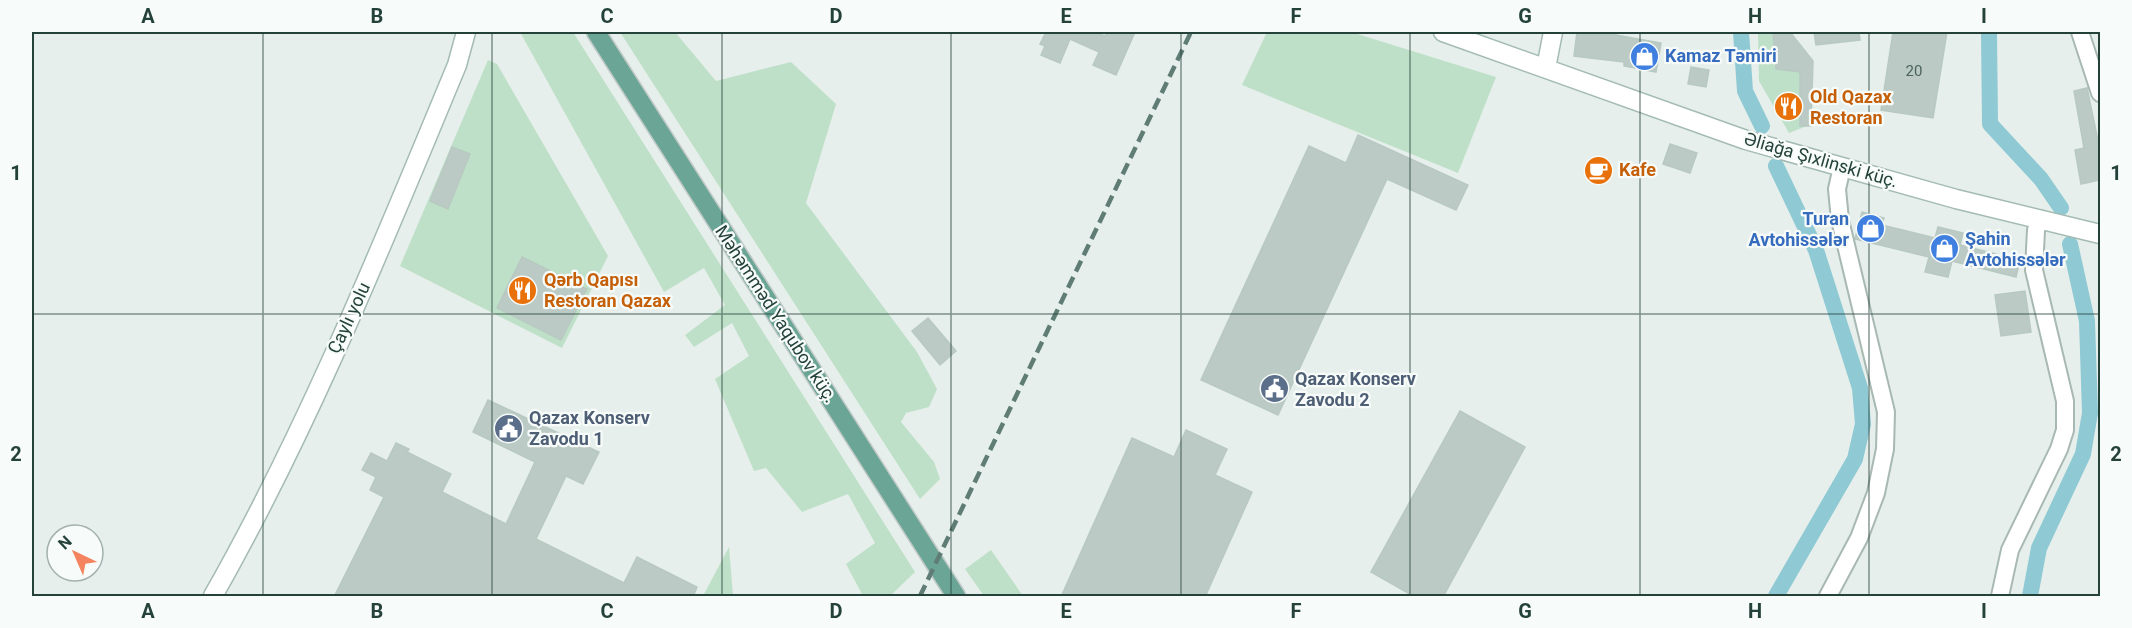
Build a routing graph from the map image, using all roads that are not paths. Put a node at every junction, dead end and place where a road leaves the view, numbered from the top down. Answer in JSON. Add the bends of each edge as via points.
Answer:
{"nodes":[{"id":1,"x":466,"y":32,"type":"edge"},
{"id":2,"x":596,"y":32,"type":"edge"},
{"id":3,"x":1443,"y":32,"type":"edge"},
{"id":4,"x":1553,"y":32,"type":"edge"},
{"id":5,"x":2080,"y":32,"type":"edge"},
{"id":6,"x":1546,"y":68,"type":"junction"},
{"id":7,"x":2100,"y":93,"type":"edge"},
{"id":8,"x":1842,"y":167,"type":"junction"},
{"id":9,"x":2040,"y":219,"type":"junction"},
{"id":10,"x":2100,"y":234,"type":"edge"},
{"id":11,"x":213,"y":597,"type":"edge"},
{"id":12,"x":957,"y":597,"type":"edge"},
{"id":13,"x":1828,"y":597,"type":"edge"},
{"id":14,"x":2000,"y":597,"type":"edge"}],
"edges":[{"from":1,"to":11,"type":"main road","name":"Çaylı yolu","via":[[458,65],[356,303],[251,529]]},
{"from":2,"to":12,"type":"main road","name":"Məhəmməd Yaqubov küç."},
{"from":3,"to":6,"type":"main road","name":"Əliağa Şıxlinski küç."},
{"from":4,"to":6,"type":"main road"},
{"from":5,"to":7,"type":"street"},
{"from":6,"to":8,"type":"main road","name":"Əliağa Şıxlinski küç.","via":[[1736,136]]},
{"from":8,"to":9,"type":"main road","name":"Əliağa Şıxlinski küç."},
{"from":8,"to":13,"type":"street","via":[[1837,189],[1840,220],[1886,412],[1885,449],[1876,494],[1859,538]]},
{"from":9,"to":10,"type":"main road","name":"Əliağa Şıxlinski küç."},
{"from":9,"to":14,"type":"street","via":[[2034,270],[2065,400],[2066,430],[2010,550]]}]}
